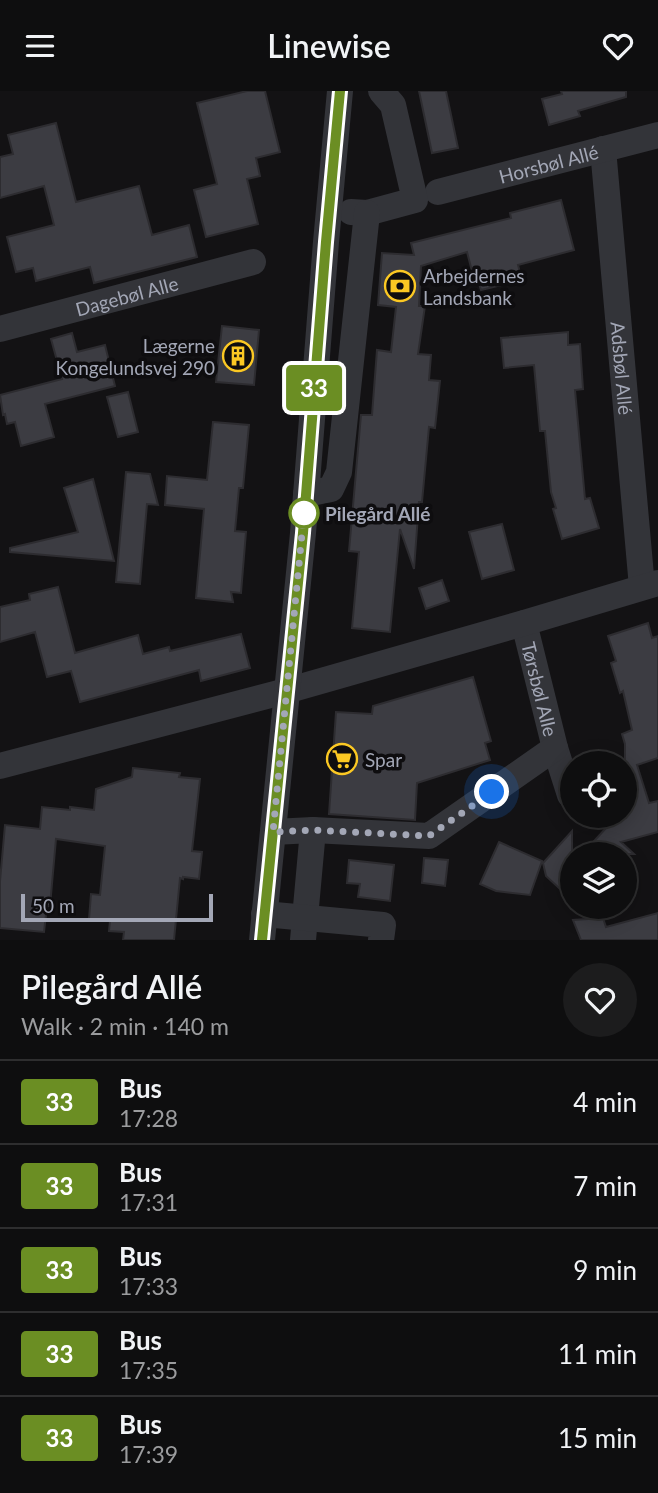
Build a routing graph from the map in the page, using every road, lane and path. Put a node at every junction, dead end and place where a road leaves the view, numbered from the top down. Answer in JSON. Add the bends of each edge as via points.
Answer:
{"nodes":[{"id":1,"x":340,"y":91,"type":"edge"},
{"id":2,"x":381,"y":91,"type":"edge"},
{"id":3,"x":658,"y":135,"type":"edge"},
{"id":4,"x":603,"y":149,"type":"junction"},
{"id":5,"x":438,"y":192,"type":"dead end"},
{"id":6,"x":329,"y":210,"type":"junction"},
{"id":7,"x":366,"y":213,"type":"junction"},
{"id":8,"x":253,"y":262,"type":"dead end"},
{"id":9,"x":0,"y":329,"type":"edge"},
{"id":10,"x":306,"y":494,"type":"junction"},
{"id":11,"x":650,"y":585,"type":"edge"},
{"id":12,"x":524,"y":623,"type":"junction"},
{"id":13,"x":286,"y":691,"type":"junction"},
{"id":14,"x":555,"y":748,"type":"junction"},
{"id":15,"x":560,"y":764,"type":"edge"},
{"id":16,"x":0,"y":767,"type":"edge"},
{"id":17,"x":313,"y":830,"type":"junction"},
{"id":18,"x":273,"y":832,"type":"junction"},
{"id":19,"x":263,"y":927,"type":"edge"},
{"id":20,"x":304,"y":929,"type":"edge"},
{"id":21,"x":382,"y":940,"type":"edge"}],
"edges":[{"from":1,"to":6,"type":"street"},
{"from":2,"to":7,"type":"street","via":[[393,105],[415,200]]},
{"from":3,"to":4,"type":"street","name":"Horsbøl Allé"},
{"from":4,"to":5,"type":"street","name":"Horsbøl Allé"},
{"from":4,"to":11,"type":"street","name":"Adsbøl Allé"},
{"from":6,"to":7,"type":"street"},
{"from":6,"to":10,"type":"street"},
{"from":7,"to":10,"type":"street","via":[[339,472],[331,489]]},
{"from":8,"to":9,"type":"street","name":"Dagebøl Alle"},
{"from":10,"to":13,"type":"street"},
{"from":11,"to":12,"type":"street"},
{"from":12,"to":13,"type":"street"},
{"from":12,"to":14,"type":"street","name":"Tørsbøl Alle"},
{"from":13,"to":16,"type":"street"},
{"from":13,"to":18,"type":"street"},
{"from":14,"to":15,"type":"street","name":"Tørsbøl Alle"},
{"from":14,"to":17,"type":"street","via":[[429,836]]},
{"from":17,"to":18,"type":"street"},
{"from":17,"to":20,"type":"street"},
{"from":18,"to":19,"type":"street"},
{"from":19,"to":20,"type":"street"},
{"from":20,"to":21,"type":"street","via":[[383,925]]}]}
